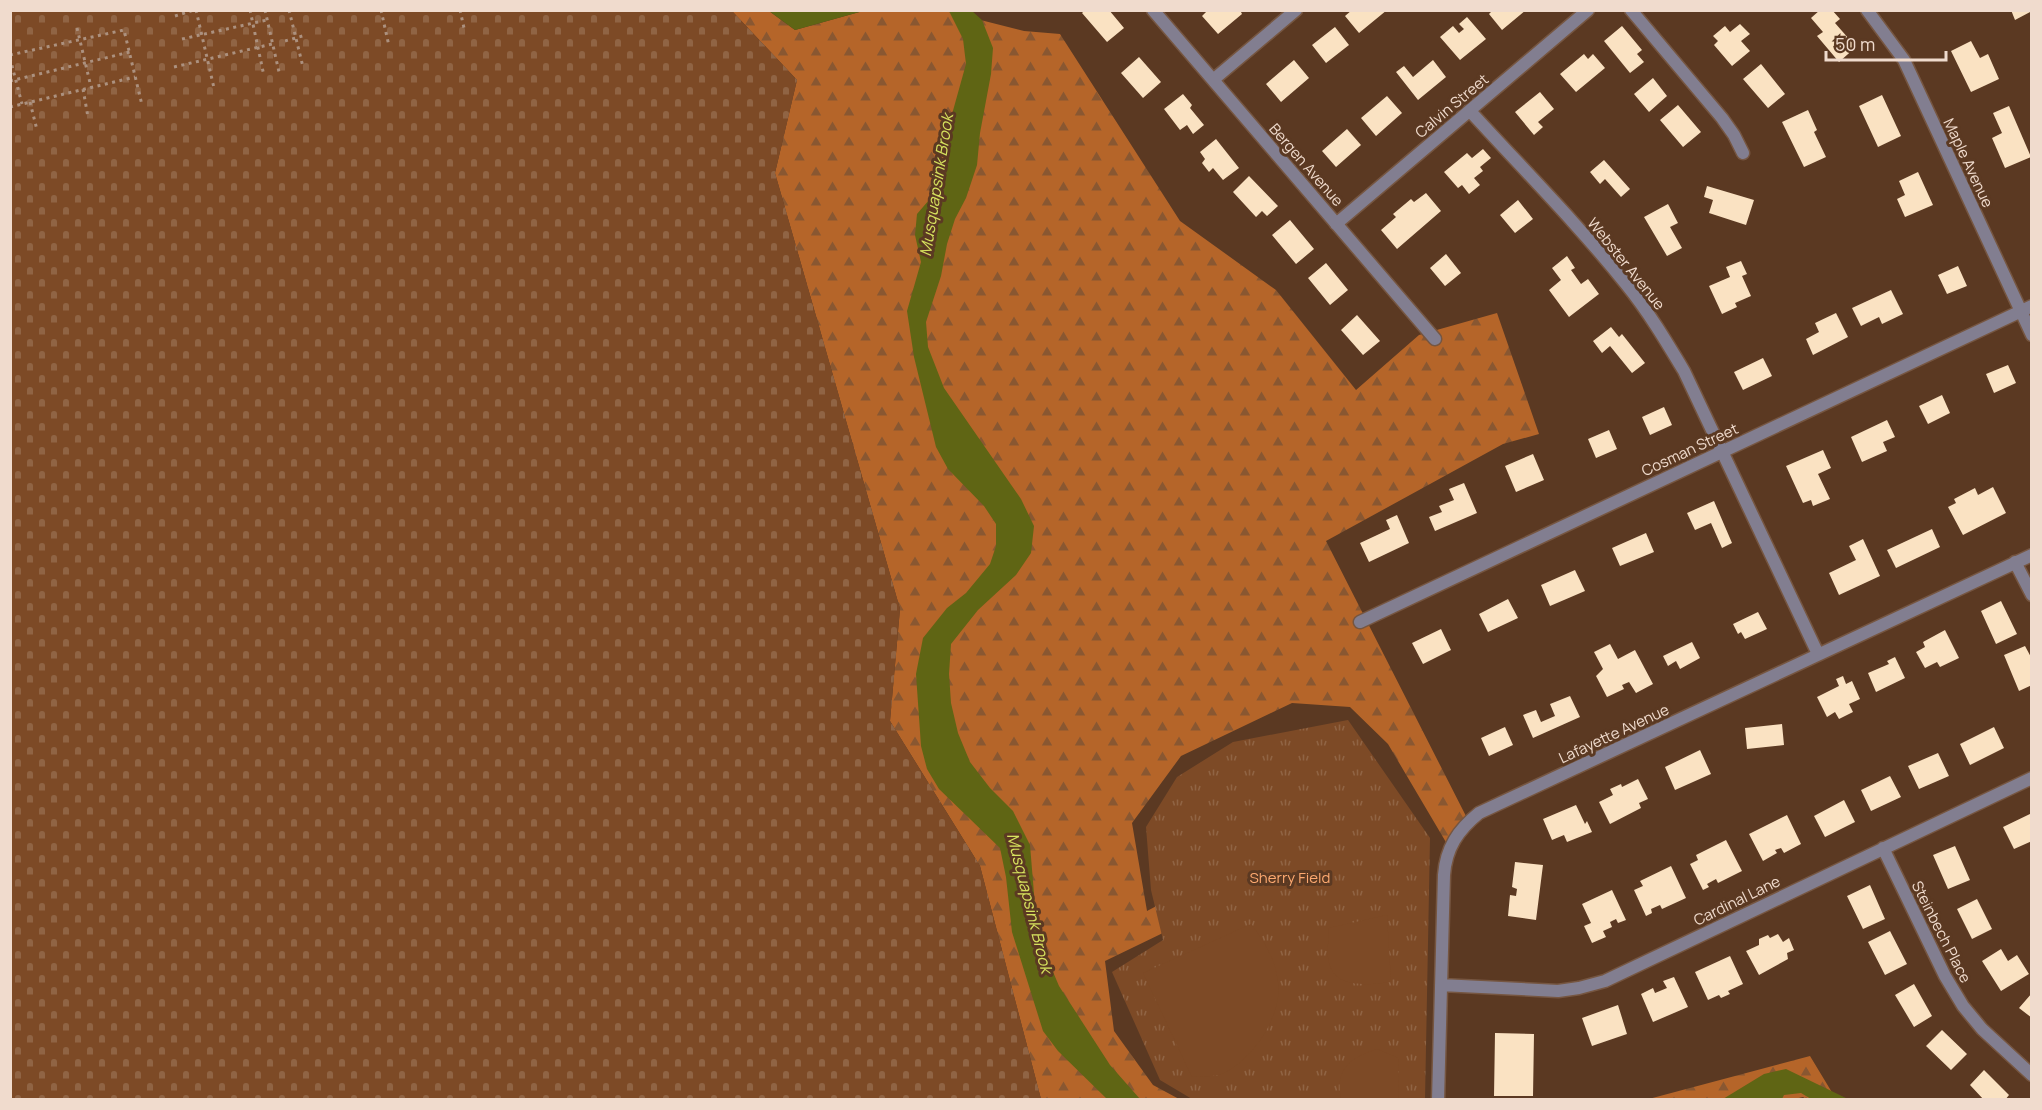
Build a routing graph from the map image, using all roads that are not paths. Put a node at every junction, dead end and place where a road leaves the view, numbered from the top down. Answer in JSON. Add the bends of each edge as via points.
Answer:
{"nodes":[{"id":1,"x":1153,"y":10,"type":"edge"},
{"id":2,"x":1296,"y":10,"type":"edge"},
{"id":3,"x":1588,"y":10,"type":"edge"},
{"id":4,"x":1631,"y":10,"type":"edge"},
{"id":5,"x":1867,"y":10,"type":"edge"},
{"id":6,"x":1213,"y":80,"type":"junction"},
{"id":7,"x":1470,"y":111,"type":"junction"},
{"id":8,"x":1743,"y":153,"type":"dead end"},
{"id":9,"x":1336,"y":224,"type":"junction"},
{"id":10,"x":2026,"y":308,"type":"edge"},
{"id":11,"x":2031,"y":335,"type":"edge"},
{"id":12,"x":1435,"y":339,"type":"dead end"},
{"id":13,"x":1722,"y":451,"type":"junction"},
{"id":14,"x":2031,"y":555,"type":"edge"},
{"id":15,"x":2015,"y":562,"type":"junction"},
{"id":16,"x":2031,"y":595,"type":"edge"},
{"id":17,"x":1360,"y":622,"type":"dead end"},
{"id":18,"x":1818,"y":654,"type":"junction"},
{"id":19,"x":2031,"y":778,"type":"edge"},
{"id":20,"x":1883,"y":848,"type":"junction"},
{"id":21,"x":1441,"y":985,"type":"junction"},
{"id":22,"x":2031,"y":1075,"type":"edge"},
{"id":23,"x":1438,"y":1100,"type":"edge"}],
"edges":[{"from":1,"to":6,"type":"street","name":"Bergen Avenue"},
{"from":2,"to":6,"type":"street"},
{"from":3,"to":7,"type":"street","name":"Calvin Street"},
{"from":4,"to":8,"type":"street","via":[[1722,118]]},
{"from":5,"to":10,"type":"street","name":"Maple Avenue","via":[[1904,60]]},
{"from":6,"to":9,"type":"street","name":"Bergen Avenue"},
{"from":7,"to":9,"type":"street","name":"Calvin Street"},
{"from":7,"to":13,"type":"street","name":"Webster Avenue","via":[[1627,285],[1684,371]]},
{"from":9,"to":12,"type":"street","name":"Bergen Avenue"},
{"from":10,"to":11,"type":"street","name":"Maple Avenue"},
{"from":10,"to":13,"type":"street","name":"Cosman Street"},
{"from":13,"to":17,"type":"street","name":"Cosman Street"},
{"from":13,"to":18,"type":"street","name":"Webster Avenue"},
{"from":14,"to":15,"type":"street","name":"Lafayette Avenue"},
{"from":15,"to":16,"type":"street"},
{"from":15,"to":18,"type":"street","name":"Lafayette Avenue"},
{"from":18,"to":21,"type":"street","name":"Lafayette Avenue","via":[[1479,813],[1464,826],[1444,866]]},
{"from":19,"to":20,"type":"street","name":"Cardinal Lane"},
{"from":20,"to":21,"type":"street","name":"Cardinal Lane","via":[[1605,981],[1558,991]]},
{"from":20,"to":22,"type":"street","name":"Steinbech Place","via":[[1944,976],[1963,1006]]},
{"from":21,"to":23,"type":"street","name":"Lafayette Avenue"}]}
